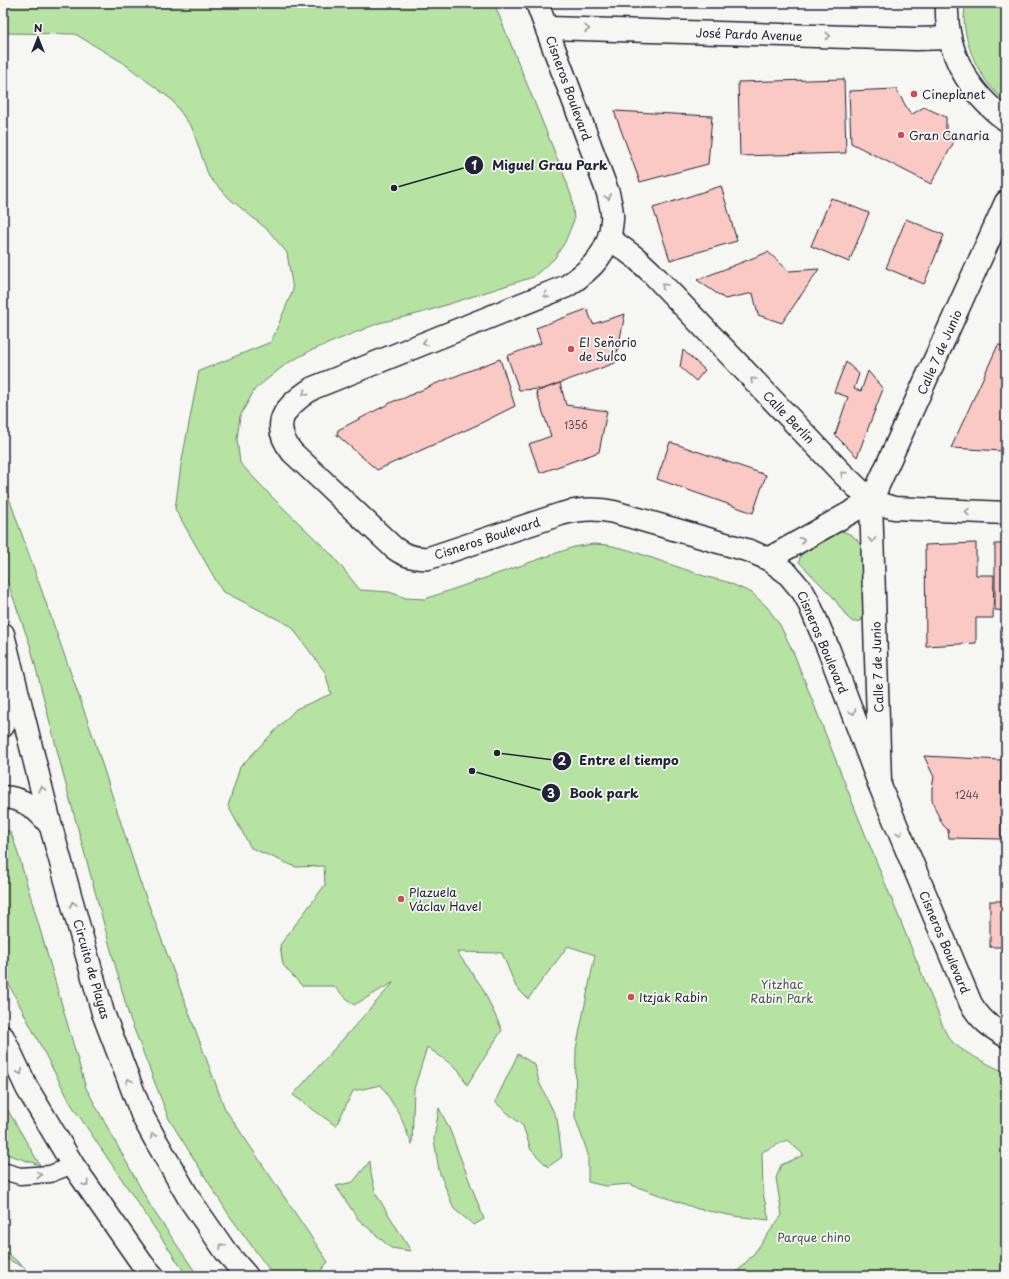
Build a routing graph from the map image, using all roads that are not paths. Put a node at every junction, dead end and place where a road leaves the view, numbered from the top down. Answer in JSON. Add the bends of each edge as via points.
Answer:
{"nodes":[{"id":1,"x":537,"y":3,"type":"edge"},
{"id":2,"x":947,"y":3,"type":"edge"},
{"id":3,"x":548,"y":28,"type":"junction"},
{"id":4,"x":950,"y":38,"type":"junction"},
{"id":5,"x":1006,"y":120,"type":"edge"},
{"id":6,"x":1006,"y":202,"type":"edge"},
{"id":7,"x":609,"y":238,"type":"junction"},
{"id":8,"x":871,"y":501,"type":"junction"},
{"id":9,"x":1006,"y":513,"type":"edge"},
{"id":10,"x":768,"y":559,"type":"junction"},
{"id":11,"x":3,"y":634,"type":"edge"},
{"id":12,"x":14,"y":678,"type":"junction"},
{"id":13,"x":3,"y":726,"type":"edge"},
{"id":14,"x":880,"y":786,"type":"junction"},
{"id":15,"x":3,"y":797,"type":"edge"},
{"id":16,"x":51,"y":827,"type":"junction"},
{"id":17,"x":984,"y":1022,"type":"junction"},
{"id":18,"x":1006,"y":1022,"type":"edge"},
{"id":19,"x":1006,"y":1036,"type":"edge"},
{"id":20,"x":3,"y":1037,"type":"edge"},
{"id":21,"x":73,"y":1165,"type":"junction"},
{"id":22,"x":3,"y":1171,"type":"edge"},
{"id":23,"x":153,"y":1276,"type":"edge"},
{"id":24,"x":247,"y":1276,"type":"edge"}],
"edges":[{"from":1,"to":3,"type":"main road","name":"Cisneros Boulevard"},
{"from":2,"to":4,"type":"main road"},
{"from":3,"to":4,"type":"main road","name":"José Pardo Avenue","one_way":true},
{"from":3,"to":7,"type":"main road","name":"Cisneros Boulevard","one_way":true,"via":[[608,193],[612,219]]},
{"from":4,"to":5,"type":"main road","via":[[967,79],[985,103]]},
{"from":6,"to":8,"type":"main road","name":"Calle 7 de Junio"},
{"from":8,"to":7,"type":"main road","name":"Calle Berlín","one_way":true,"via":[[651,272]]},
{"from":7,"to":10,"type":"main road","name":"Cisneros Boulevard","one_way":true,"via":[[590,269],[567,286],[313,388],[296,399],[285,413],[280,429],[282,437],[292,452],[398,551],[420,559],[561,514],[596,509],[750,551]]},
{"from":9,"to":8,"type":"main road","name":"Calle Berlín","one_way":true,"via":[[902,509]]},
{"from":10,"to":8,"type":"main road","one_way":true},
{"from":8,"to":14,"type":"main road","name":"Calle 7 de Junio","one_way":true},
{"from":10,"to":14,"type":"main road","name":"Cisneros Boulevard","one_way":true,"via":[[787,573],[808,601]]},
{"from":11,"to":12,"type":"main road","name":"Circuito de Playas"},
{"from":12,"to":13,"type":"main road","via":[[15,697]]},
{"from":16,"to":12,"type":"main road","name":"Circuito de Playas","one_way":true},
{"from":14,"to":17,"type":"main road","name":"Cisneros Boulevard","one_way":true,"via":[[971,1004]]},
{"from":15,"to":16,"type":"main road","via":[[12,797],[27,804],[41,814]]},
{"from":24,"to":16,"type":"main road","name":"Circuito de Playas","one_way":true,"via":[[226,1252],[190,1200],[143,1117],[103,1012]]},
{"from":17,"to":18,"type":"main road"},
{"from":17,"to":19,"type":"main road","name":"Cisneros Boulevard"},
{"from":20,"to":21,"type":"main road","one_way":true,"via":[[27,1088]]},
{"from":22,"to":21,"type":"lane","one_way":true,"via":[[20,1176],[50,1174]]},
{"from":21,"to":23,"type":"main road","one_way":true}]}
